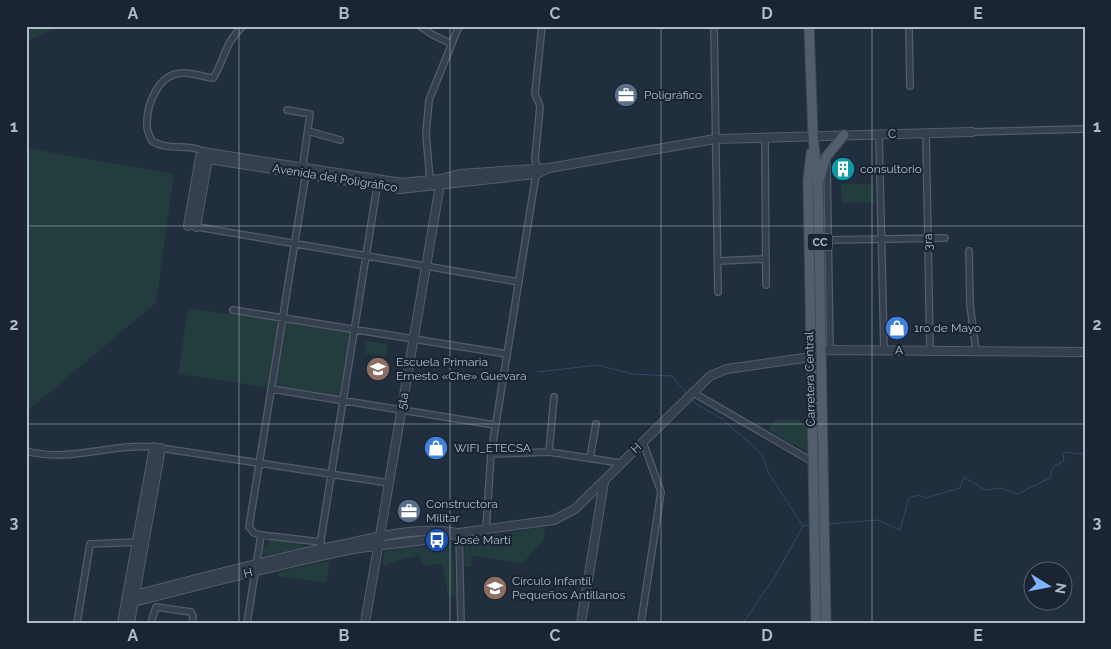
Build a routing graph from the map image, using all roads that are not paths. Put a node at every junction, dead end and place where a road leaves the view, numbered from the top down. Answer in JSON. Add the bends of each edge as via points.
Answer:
{"nodes":[{"id":1,"x":243,"y":26,"type":"edge"},
{"id":2,"x":420,"y":26,"type":"edge"},
{"id":3,"x":459,"y":26,"type":"edge"},
{"id":4,"x":542,"y":26,"type":"edge"},
{"id":5,"x":714,"y":26,"type":"edge"},
{"id":6,"x":809,"y":26,"type":"edge"},
{"id":7,"x":910,"y":26,"type":"edge"},
{"id":8,"x":452,"y":44,"type":"junction"},
{"id":9,"x":910,"y":86,"type":"dead end"},
{"id":10,"x":287,"y":110,"type":"dead end"},
{"id":11,"x":1085,"y":129,"type":"edge"},
{"id":12,"x":308,"y":131,"type":"junction"},
{"id":13,"x":972,"y":132,"type":"joint"},
{"id":14,"x":926,"y":133,"type":"junction"},
{"id":15,"x":878,"y":134,"type":"junction"},
{"id":16,"x":813,"y":135,"type":"junction"},
{"id":17,"x":844,"y":135,"type":"junction"},
{"id":18,"x":765,"y":137,"type":"junction"},
{"id":19,"x":715,"y":139,"type":"junction"},
{"id":20,"x":340,"y":140,"type":"dead end"},
{"id":21,"x":208,"y":155,"type":"junction"},
{"id":22,"x":826,"y":157,"type":"junction"},
{"id":23,"x":305,"y":171,"type":"junction"},
{"id":24,"x":537,"y":171,"type":"junction"},
{"id":25,"x":430,"y":180,"type":"junction"},
{"id":26,"x":378,"y":182,"type":"junction"},
{"id":27,"x":440,"y":183,"type":"junction"},
{"id":28,"x":818,"y":185,"type":"junction"},
{"id":29,"x":192,"y":226,"type":"joint"},
{"id":30,"x":928,"y":238,"type":"junction"},
{"id":31,"x":945,"y":238,"type":"dead end"},
{"id":32,"x":881,"y":239,"type":"junction"},
{"id":33,"x":829,"y":240,"type":"junction"},
{"id":34,"x":294,"y":244,"type":"junction"},
{"id":35,"x":969,"y":251,"type":"dead end"},
{"id":36,"x":366,"y":256,"type":"junction"},
{"id":37,"x":765,"y":259,"type":"junction"},
{"id":38,"x":718,"y":261,"type":"junction"},
{"id":39,"x":426,"y":266,"type":"junction"},
{"id":40,"x":519,"y":282,"type":"junction"},
{"id":41,"x":766,"y":285,"type":"dead end"},
{"id":42,"x":718,"y":292,"type":"dead end"},
{"id":43,"x":233,"y":310,"type":"dead end"},
{"id":44,"x":283,"y":318,"type":"junction"},
{"id":45,"x":355,"y":330,"type":"junction"},
{"id":46,"x":414,"y":339,"type":"junction"},
{"id":47,"x":826,"y":350,"type":"junction"},
{"id":48,"x":884,"y":350,"type":"junction"},
{"id":49,"x":930,"y":351,"type":"junction"},
{"id":50,"x":976,"y":351,"type":"junction"},
{"id":51,"x":1085,"y":352,"type":"edge"},
{"id":52,"x":507,"y":354,"type":"junction"},
{"id":53,"x":811,"y":357,"type":"junction"},
{"id":54,"x":271,"y":389,"type":"junction"},
{"id":55,"x":692,"y":392,"type":"junction"},
{"id":56,"x":554,"y":397,"type":"dead end"},
{"id":57,"x":343,"y":401,"type":"junction"},
{"id":58,"x":401,"y":410,"type":"junction"},
{"id":59,"x":596,"y":424,"type":"dead end"},
{"id":60,"x":495,"y":426,"type":"junction"},
{"id":61,"x":643,"y":442,"type":"junction"},
{"id":62,"x":157,"y":447,"type":"junction"},
{"id":63,"x":26,"y":451,"type":"edge"},
{"id":64,"x":549,"y":452,"type":"junction"},
{"id":65,"x":491,"y":454,"type":"junction"},
{"id":66,"x":590,"y":458,"type":"junction"},
{"id":67,"x":814,"y":462,"type":"junction"},
{"id":68,"x":259,"y":463,"type":"junction"},
{"id":69,"x":620,"y":463,"type":"junction"},
{"id":70,"x":332,"y":474,"type":"junction"},
{"id":71,"x":604,"y":482,"type":"junction"},
{"id":72,"x":389,"y":483,"type":"junction"},
{"id":73,"x":819,"y":517,"type":"junction"},
{"id":74,"x":486,"y":529,"type":"junction"},
{"id":75,"x":819,"y":530,"type":"junction"},
{"id":76,"x":459,"y":533,"type":"junction"},
{"id":77,"x":261,"y":535,"type":"junction"},
{"id":78,"x":379,"y":541,"type":"junction"},
{"id":79,"x":141,"y":542,"type":"junction"},
{"id":80,"x":320,"y":549,"type":"junction"},
{"id":81,"x":256,"y":567,"type":"junction"},
{"id":82,"x":131,"y":598,"type":"junction"},
{"id":83,"x":77,"y":623,"type":"edge"},
{"id":84,"x":122,"y":623,"type":"edge"},
{"id":85,"x":130,"y":623,"type":"edge"},
{"id":86,"x":151,"y":623,"type":"edge"},
{"id":87,"x":192,"y":623,"type":"edge"},
{"id":88,"x":246,"y":623,"type":"edge"},
{"id":89,"x":365,"y":623,"type":"edge"},
{"id":90,"x":461,"y":623,"type":"edge"},
{"id":91,"x":581,"y":623,"type":"edge"},
{"id":92,"x":641,"y":623,"type":"edge"},
{"id":93,"x":816,"y":623,"type":"edge"},
{"id":94,"x":826,"y":623,"type":"edge"}],
"edges":[{"from":1,"to":21,"type":"street","via":[[226,47],[220,68],[213,78],[183,72],[168,76],[157,88],[149,106],[146,127],[152,141],[166,148],[192,148]]},
{"from":2,"to":8,"type":"street"},
{"from":3,"to":8,"type":"street"},
{"from":4,"to":24,"type":"street","via":[[535,94],[540,106],[535,159]]},
{"from":5,"to":19,"type":"street"},
{"from":6,"to":16,"type":"main road","name":"Carretera Central","number":"CC"},
{"from":7,"to":9,"type":"street"},
{"from":8,"to":25,"type":"street","via":[[429,100],[426,134]]},
{"from":10,"to":12,"type":"street","via":[[310,114]]},
{"from":11,"to":13,"type":"street"},
{"from":12,"to":20,"type":"street"},
{"from":12,"to":23,"type":"street"},
{"from":13,"to":14,"type":"street","name":"C"},
{"from":14,"to":15,"type":"street","name":"C"},
{"from":14,"to":30,"type":"street","name":"3ra"},
{"from":15,"to":17,"type":"street","name":"C"},
{"from":15,"to":32,"type":"street"},
{"from":16,"to":17,"type":"street","name":"C"},
{"from":16,"to":18,"type":"street","name":"Avenida del Poligráfico"},
{"from":16,"to":28,"type":"main road","name":"Carretera Central","number":"CC"},
{"from":16,"to":53,"type":"main road","name":"Carretera Central","number":"CC","via":[[808,180]]},
{"from":17,"to":22,"type":"main road"},
{"from":18,"to":19,"type":"street","name":"Avenida del Poligráfico"},
{"from":18,"to":37,"type":"street"},
{"from":19,"to":24,"type":"street","name":"Avenida del Poligráfico"},
{"from":19,"to":38,"type":"street"},
{"from":21,"to":23,"type":"street","name":"Avenida del Poligráfico"},
{"from":21,"to":29,"type":"street"},
{"from":22,"to":28,"type":"main road"},
{"from":22,"to":33,"type":"street"},
{"from":23,"to":26,"type":"street","name":"Avenida del Poligráfico"},
{"from":23,"to":34,"type":"street"},
{"from":24,"to":27,"type":"street","name":"Avenida del Poligráfico","via":[[460,174]]},
{"from":24,"to":40,"type":"street"},
{"from":25,"to":26,"type":"street","name":"Avenida del Poligráfico"},
{"from":25,"to":27,"type":"street","name":"Avenida del Poligráfico"},
{"from":26,"to":27,"type":"street","name":"Avenida del Poligráfico","via":[[400,189]]},
{"from":26,"to":36,"type":"street"},
{"from":27,"to":39,"type":"street","name":"5ta"},
{"from":28,"to":47,"type":"main road","name":"Carretera Central","number":"CC"},
{"from":29,"to":34,"type":"street"},
{"from":30,"to":31,"type":"street"},
{"from":30,"to":32,"type":"street"},
{"from":30,"to":49,"type":"street","name":"3ra"},
{"from":32,"to":33,"type":"street"},
{"from":32,"to":48,"type":"street"},
{"from":33,"to":47,"type":"street"},
{"from":34,"to":36,"type":"street"},
{"from":34,"to":44,"type":"street"},
{"from":35,"to":50,"type":"street","via":[[970,305]]},
{"from":36,"to":39,"type":"street"},
{"from":36,"to":45,"type":"street"},
{"from":37,"to":38,"type":"street"},
{"from":37,"to":41,"type":"street"},
{"from":38,"to":42,"type":"street"},
{"from":39,"to":40,"type":"street"},
{"from":39,"to":46,"type":"street","name":"5ta"},
{"from":40,"to":52,"type":"street"},
{"from":43,"to":44,"type":"street"},
{"from":44,"to":45,"type":"street"},
{"from":44,"to":54,"type":"street"},
{"from":45,"to":46,"type":"street"},
{"from":45,"to":57,"type":"street"},
{"from":46,"to":52,"type":"street"},
{"from":46,"to":58,"type":"street","name":"5ta"},
{"from":47,"to":48,"type":"street","name":"A"},
{"from":47,"to":53,"type":"street"},
{"from":47,"to":73,"type":"main road","name":"Carretera Central","number":"CC"},
{"from":48,"to":49,"type":"street","name":"A"},
{"from":49,"to":50,"type":"street","name":"A"},
{"from":50,"to":51,"type":"street","name":"A"},
{"from":52,"to":60,"type":"street"},
{"from":53,"to":55,"type":"street","name":"H","via":[[726,369],[710,376]]},
{"from":53,"to":67,"type":"main road","name":"Carretera Central","number":"CC"},
{"from":54,"to":57,"type":"street"},
{"from":54,"to":68,"type":"street"},
{"from":55,"to":61,"type":"street","name":"H"},
{"from":55,"to":67,"type":"street"},
{"from":56,"to":64,"type":"street"},
{"from":57,"to":58,"type":"street"},
{"from":57,"to":70,"type":"street"},
{"from":58,"to":60,"type":"street"},
{"from":58,"to":72,"type":"street","name":"5ta"},
{"from":59,"to":66,"type":"street"},
{"from":60,"to":65,"type":"street"},
{"from":61,"to":69,"type":"street","name":"H"},
{"from":61,"to":92,"type":"street","via":[[662,492]]},
{"from":62,"to":63,"type":"street","via":[[139,446],[52,457]]},
{"from":62,"to":68,"type":"street"},
{"from":62,"to":79,"type":"street"},
{"from":64,"to":65,"type":"street"},
{"from":64,"to":66,"type":"street"},
{"from":65,"to":74,"type":"street"},
{"from":66,"to":69,"type":"street"},
{"from":67,"to":73,"type":"main road","name":"Carretera Central","number":"CC"},
{"from":68,"to":70,"type":"street"},
{"from":68,"to":77,"type":"street","via":[[249,527]]},
{"from":69,"to":71,"type":"street","name":"H"},
{"from":70,"to":72,"type":"street"},
{"from":70,"to":80,"type":"street"},
{"from":71,"to":74,"type":"street","name":"H","via":[[574,509],[554,520]]},
{"from":71,"to":91,"type":"street"},
{"from":72,"to":78,"type":"street","name":"5ta"},
{"from":73,"to":75,"type":"main road","name":"Carretera Central","number":"CC"},
{"from":74,"to":76,"type":"street","name":"H"},
{"from":75,"to":93,"type":"main road","name":"Carretera Central","number":"CC"},
{"from":75,"to":94,"type":"main road","name":"Carretera Central","number":"CC"},
{"from":76,"to":78,"type":"street","name":"H","via":[[445,537]]},
{"from":76,"to":90,"type":"street"},
{"from":77,"to":80,"type":"street"},
{"from":77,"to":81,"type":"street"},
{"from":78,"to":80,"type":"street","name":"H"},
{"from":78,"to":89,"type":"street","name":"5ta"},
{"from":79,"to":82,"type":"street"},
{"from":79,"to":83,"type":"street","via":[[90,544]]},
{"from":80,"to":81,"type":"street","name":"H"},
{"from":81,"to":82,"type":"street","name":"H"},
{"from":81,"to":88,"type":"street"},
{"from":82,"to":84,"type":"street"},
{"from":82,"to":85,"type":"street"},
{"from":86,"to":87,"type":"street","via":[[156,607],[191,612]]}]}
